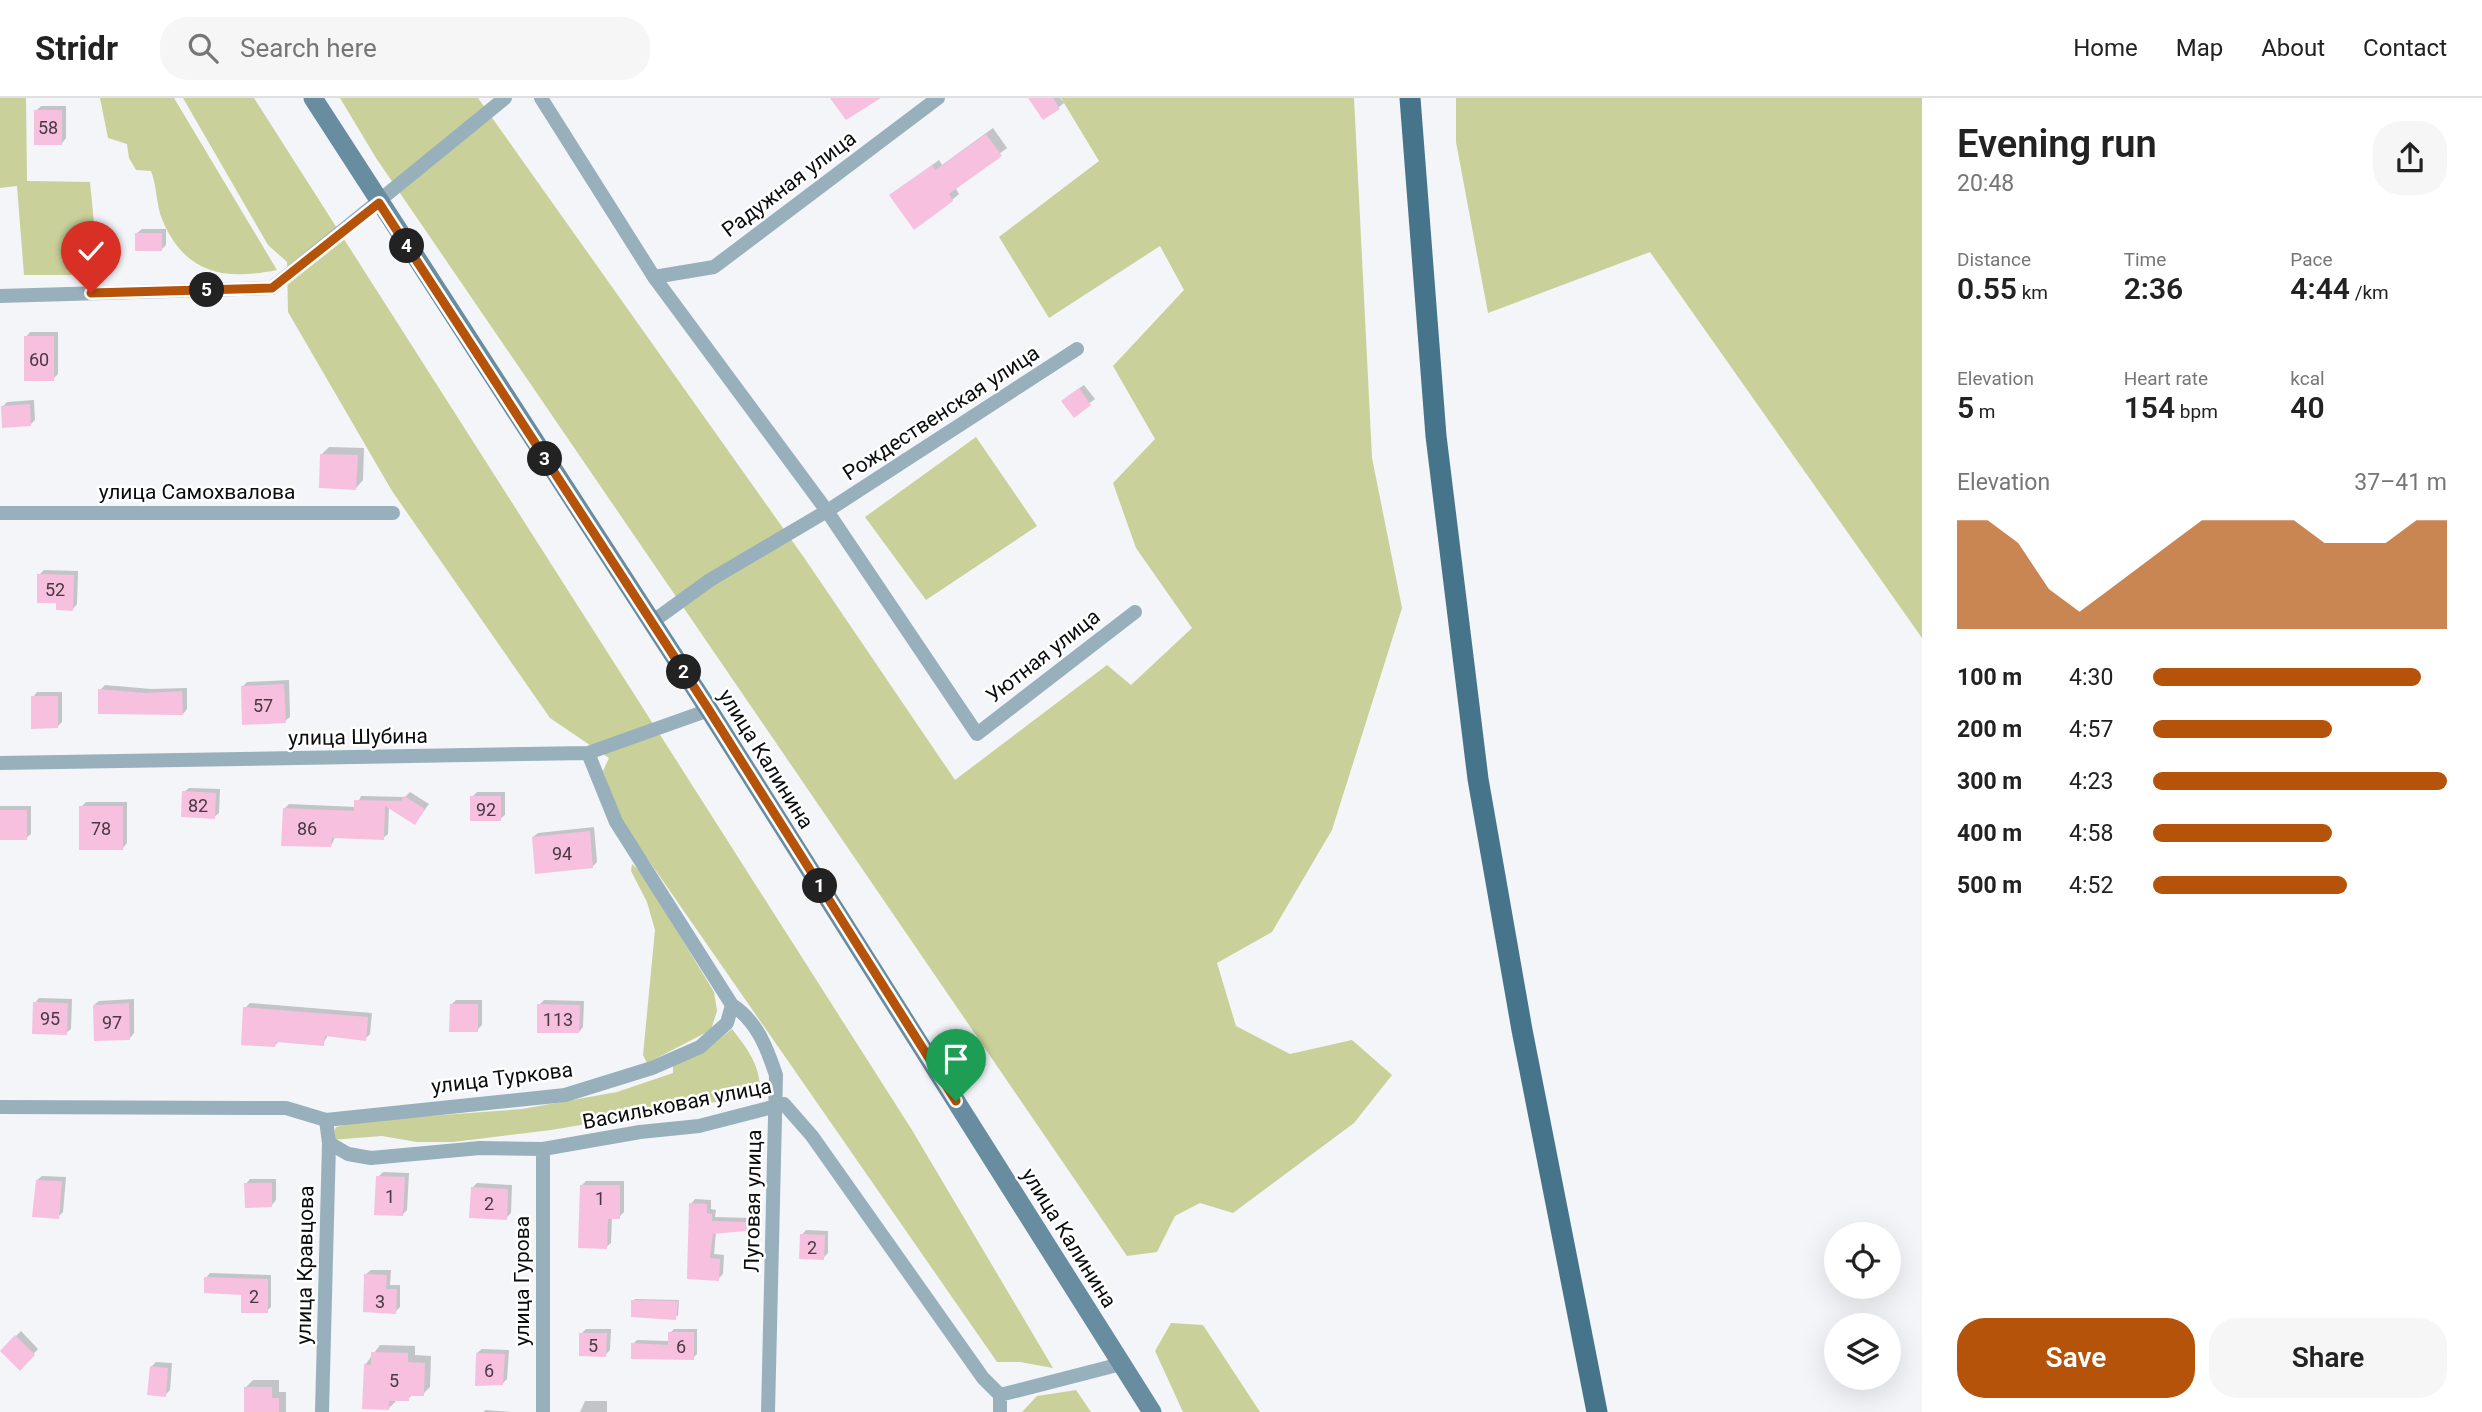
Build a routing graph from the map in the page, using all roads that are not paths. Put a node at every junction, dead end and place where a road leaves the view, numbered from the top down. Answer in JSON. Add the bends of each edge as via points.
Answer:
{"nodes":[{"id":1,"x":313,"y":98,"type":"edge"},
{"id":2,"x":505,"y":98,"type":"edge"},
{"id":3,"x":541,"y":98,"type":"edge"},
{"id":4,"x":938,"y":98,"type":"edge"},
{"id":5,"x":1410,"y":98,"type":"edge"},
{"id":6,"x":379,"y":203,"type":"junction"},
{"id":7,"x":654,"y":277,"type":"junction"},
{"id":8,"x":0,"y":296,"type":"edge"},
{"id":9,"x":1077,"y":349,"type":"dead end"},
{"id":10,"x":827,"y":511,"type":"junction"},
{"id":11,"x":0,"y":513,"type":"edge"},
{"id":12,"x":393,"y":513,"type":"dead end"},
{"id":13,"x":1135,"y":612,"type":"dead end"},
{"id":14,"x":652,"y":622,"type":"junction"},
{"id":15,"x":709,"y":710,"type":"junction"},
{"id":16,"x":588,"y":753,"type":"junction"},
{"id":17,"x":0,"y":763,"type":"edge"},
{"id":18,"x":732,"y":1005,"type":"junction"},
{"id":19,"x":776,"y":1104,"type":"junction"},
{"id":20,"x":0,"y":1107,"type":"edge"},
{"id":21,"x":326,"y":1120,"type":"junction"},
{"id":22,"x":329,"y":1143,"type":"junction"},
{"id":23,"x":543,"y":1149,"type":"junction"},
{"id":24,"x":1121,"y":1364,"type":"junction"},
{"id":25,"x":1000,"y":1395,"type":"junction"},
{"id":26,"x":322,"y":1412,"type":"edge"},
{"id":27,"x":543,"y":1412,"type":"edge"},
{"id":28,"x":768,"y":1412,"type":"edge"},
{"id":29,"x":1000,"y":1412,"type":"edge"},
{"id":30,"x":1152,"y":1412,"type":"edge"},
{"id":31,"x":1597,"y":1412,"type":"edge"}],
"edges":[{"from":1,"to":6,"type":"main road","name":"улица Калинина"},
{"from":2,"to":6,"type":"street"},
{"from":3,"to":7,"type":"street"},
{"from":4,"to":7,"type":"street","name":"Радужная улица","via":[[714,267]]},
{"from":5,"to":31,"type":"main road","via":[[1436,436],[1478,779]]},
{"from":6,"to":8,"type":"street","via":[[272,288]]},
{"from":6,"to":14,"type":"main road","name":"улица Калинина"},
{"from":7,"to":10,"type":"street"},
{"from":9,"to":10,"type":"street","name":"Рождественская улица"},
{"from":10,"to":13,"type":"street","name":"Уютная улица","via":[[977,734]]},
{"from":10,"to":14,"type":"street","name":"Рождественская улица","via":[[710,580]]},
{"from":11,"to":12,"type":"street","name":"улица Самохвалова"},
{"from":14,"to":15,"type":"main road","name":"улица Калинина"},
{"from":15,"to":16,"type":"street","name":"улица Шубина"},
{"from":15,"to":24,"type":"main road","name":"улица Калинина"},
{"from":16,"to":17,"type":"street","name":"улица Шубина"},
{"from":16,"to":18,"type":"street","via":[[616,822]]},
{"from":18,"to":19,"type":"street","name":"Луговая улица","via":[[746,1013],[767,1046],[776,1076]]},
{"from":18,"to":21,"type":"street","name":"улица Туркова","via":[[727,1023],[700,1047],[652,1068],[565,1095]]},
{"from":19,"to":23,"type":"street","name":"Васильковая улица","via":[[699,1126]]},
{"from":19,"to":25,"type":"street","name":"Васильковая улица","via":[[784,1104],[812,1136],[983,1378]]},
{"from":19,"to":28,"type":"street","name":"Луговая улица"},
{"from":20,"to":21,"type":"street","name":"улица Туркова","via":[[286,1108]]},
{"from":21,"to":22,"type":"street","name":"улица Кравцова"},
{"from":22,"to":23,"type":"street","name":"Васильковая улица","via":[[348,1154],[371,1157],[480,1148]]},
{"from":22,"to":26,"type":"street","name":"улица Кравцова"},
{"from":23,"to":27,"type":"street","name":"улица Гурова"},
{"from":24,"to":25,"type":"street"},
{"from":24,"to":30,"type":"main road","name":"улица Калинина"},
{"from":25,"to":29,"type":"street"}]}
